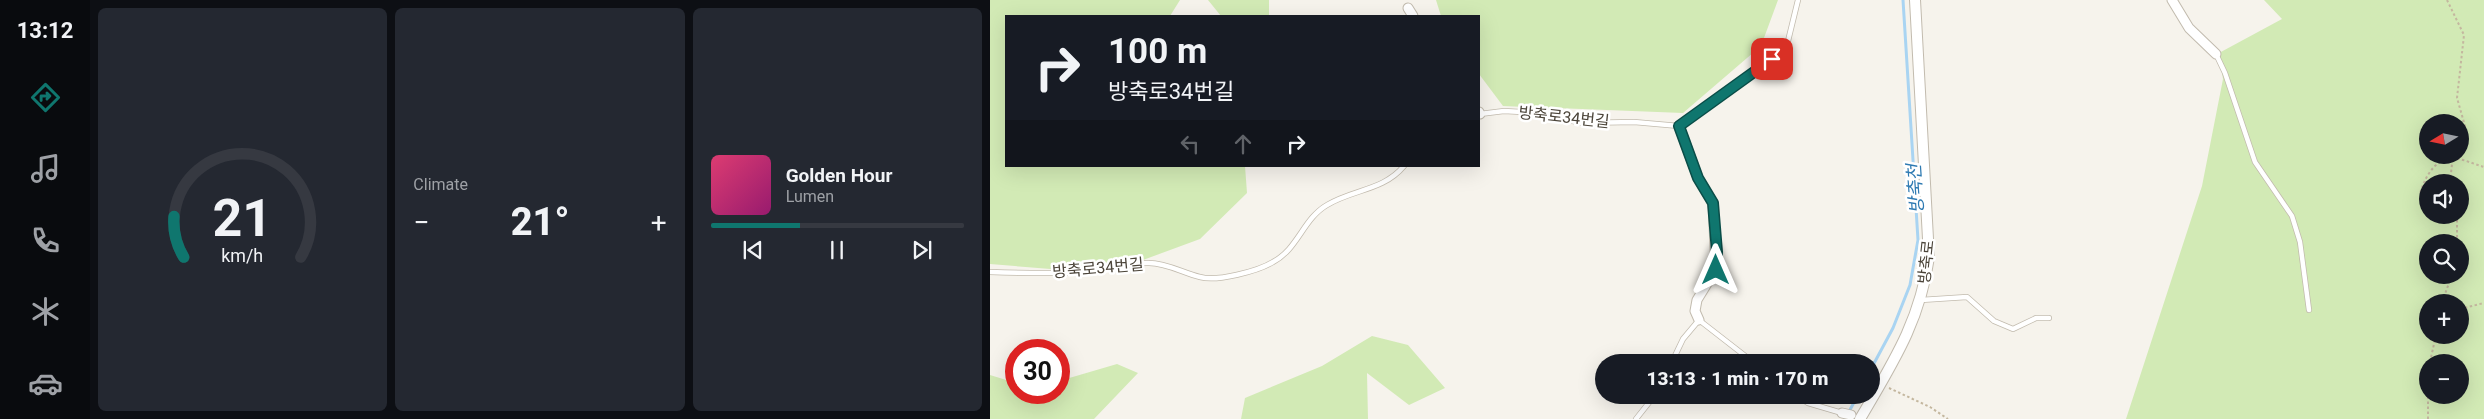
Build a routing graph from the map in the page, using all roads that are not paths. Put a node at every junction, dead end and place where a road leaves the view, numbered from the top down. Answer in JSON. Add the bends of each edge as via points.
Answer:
{"nodes":[{"id":1,"x":1798,"y":0,"type":"edge"},
{"id":2,"x":1915,"y":0,"type":"edge"},
{"id":3,"x":2172,"y":0,"type":"edge"},
{"id":4,"x":2216,"y":54,"type":"joint"},
{"id":5,"x":1480,"y":114,"type":"edge"},
{"id":6,"x":1679,"y":126,"type":"junction"},
{"id":7,"x":1403,"y":167,"type":"edge"},
{"id":8,"x":990,"y":272,"type":"edge"},
{"id":9,"x":1921,"y":300,"type":"junction"},
{"id":10,"x":2309,"y":310,"type":"dead end"},
{"id":11,"x":2049,"y":318,"type":"dead end"},
{"id":12,"x":1699,"y":320,"type":"junction"},
{"id":13,"x":1676,"y":354,"type":"edge"},
{"id":14,"x":1743,"y":354,"type":"edge"},
{"id":15,"x":1648,"y":404,"type":"edge"},
{"id":16,"x":1814,"y":404,"type":"edge"},
{"id":17,"x":1842,"y":413,"type":"joint"},
{"id":18,"x":1858,"y":417,"type":"edge"},
{"id":19,"x":1636,"y":419,"type":"edge"}],
"edges":[{"from":1,"to":6,"type":"lane","via":[[1788,41],[1780,51]]},
{"from":2,"to":9,"type":"street","name":"방축로","via":[[1929,228],[1929,257]]},
{"from":3,"to":4,"type":"street","via":[[2190,28]]},
{"from":4,"to":10,"type":"lane","via":[[2256,162],[2292,216],[2300,242]]},
{"from":5,"to":6,"type":"lane","name":"방축로34번길","via":[[1513,112],[1581,123],[1634,122]]},
{"from":6,"to":12,"type":"street","via":[[1698,178],[1713,203],[1716,270],[1697,300],[1695,311]]},
{"from":7,"to":8,"type":"lane","name":"방축로34번길","via":[[1390,180],[1318,210],[1287,253],[1258,268],[1215,278],[1202,278],[1149,263],[1086,272]]},
{"from":9,"to":11,"type":"lane","via":[[1967,298],[1994,321],[2014,329],[2036,318]]},
{"from":9,"to":18,"type":"street","name":"방축로","via":[[1908,335]]},
{"from":12,"to":13,"type":"lane","via":[[1683,339]]},
{"from":12,"to":14,"type":"lane"},
{"from":15,"to":19,"type":"lane"},
{"from":16,"to":17,"type":"lane"},
{"from":17,"to":18,"type":"street"}]}
